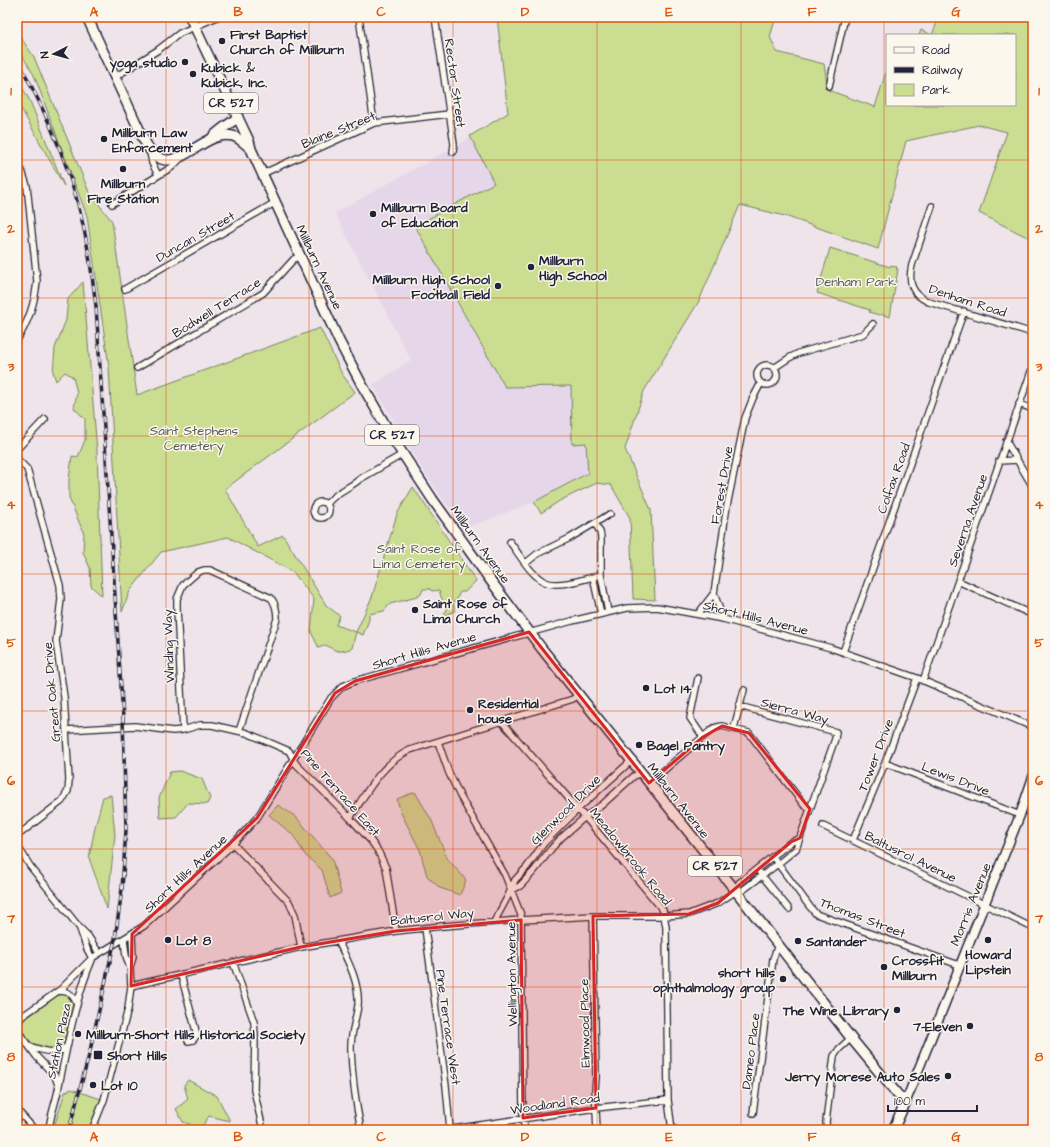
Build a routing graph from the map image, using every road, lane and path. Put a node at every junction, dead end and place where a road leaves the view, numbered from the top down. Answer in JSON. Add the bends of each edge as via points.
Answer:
{"nodes":[{"id":1,"x":87,"y":17,"type":"edge"},
{"id":2,"x":190,"y":17,"type":"edge"},
{"id":3,"x":217,"y":17,"type":"edge"},
{"id":4,"x":358,"y":17,"type":"edge"},
{"id":5,"x":435,"y":17,"type":"edge"},
{"id":6,"x":845,"y":17,"type":"edge"},
{"id":7,"x":195,"y":27,"type":"junction"},
{"id":8,"x":115,"y":77,"type":"junction"},
{"id":9,"x":829,"y":86,"type":"dead end"},
{"id":10,"x":449,"y":114,"type":"junction"},
{"id":11,"x":238,"y":118,"type":"junction"},
{"id":12,"x":374,"y":123,"type":"junction"},
{"id":13,"x":212,"y":138,"type":"junction"},
{"id":14,"x":251,"y":149,"type":"junction"},
{"id":15,"x":150,"y":152,"type":"junction"},
{"id":16,"x":453,"y":152,"type":"dead end"},
{"id":17,"x":184,"y":156,"type":"junction"},
{"id":18,"x":17,"y":165,"type":"edge"},
{"id":19,"x":262,"y":174,"type":"junction"},
{"id":20,"x":158,"y":175,"type":"junction"},
{"id":21,"x":276,"y":202,"type":"junction"},
{"id":22,"x":112,"y":204,"type":"dead end"},
{"id":23,"x":932,"y":206,"type":"dead end"},
{"id":24,"x":300,"y":256,"type":"junction"},
{"id":25,"x":125,"y":289,"type":"dead end"},
{"id":26,"x":964,"y":311,"type":"junction"},
{"id":27,"x":873,"y":324,"type":"dead end"},
{"id":28,"x":1033,"y":333,"type":"edge"},
{"id":29,"x":17,"y":340,"type":"edge"},
{"id":30,"x":1033,"y":366,"type":"edge"},
{"id":31,"x":137,"y":368,"type":"dead end"},
{"id":32,"x":774,"y":368,"type":"junction"},
{"id":33,"x":761,"y":383,"type":"junction"},
{"id":34,"x":1019,"y":404,"type":"junction"},
{"id":35,"x":1033,"y":409,"type":"edge"},
{"id":36,"x":45,"y":419,"type":"dead end"},
{"id":37,"x":1006,"y":441,"type":"junction"},
{"id":38,"x":17,"y":449,"type":"edge"},
{"id":39,"x":403,"y":454,"type":"junction"},
{"id":40,"x":17,"y":459,"type":"edge"},
{"id":41,"x":1017,"y":460,"type":"junction"},
{"id":42,"x":999,"y":462,"type":"junction"},
{"id":43,"x":1033,"y":487,"type":"edge"},
{"id":44,"x":327,"y":504,"type":"dead end"},
{"id":45,"x":610,"y":514,"type":"dead end"},
{"id":46,"x":595,"y":523,"type":"junction"},
{"id":47,"x":510,"y":542,"type":"dead end"},
{"id":48,"x":526,"y":563,"type":"junction"},
{"id":49,"x":601,"y":575,"type":"junction"},
{"id":50,"x":593,"y":577,"type":"junction"},
{"id":51,"x":958,"y":581,"type":"junction"},
{"id":52,"x":714,"y":594,"type":"junction"},
{"id":53,"x":608,"y":612,"type":"junction"},
{"id":54,"x":601,"y":614,"type":"junction"},
{"id":55,"x":698,"y":614,"type":"junction"},
{"id":56,"x":1033,"y":615,"type":"edge"},
{"id":57,"x":723,"y":619,"type":"junction"},
{"id":58,"x":529,"y":632,"type":"junction"},
{"id":59,"x":843,"y":652,"type":"junction"},
{"id":60,"x":698,"y":678,"type":"dead end"},
{"id":61,"x":920,"y":679,"type":"junction"},
{"id":62,"x":744,"y":690,"type":"dead end"},
{"id":63,"x":578,"y":694,"type":"junction"},
{"id":64,"x":739,"y":706,"type":"junction"},
{"id":65,"x":502,"y":722,"type":"junction"},
{"id":66,"x":1033,"y":727,"type":"edge"},
{"id":67,"x":734,"y":728,"type":"junction"},
{"id":68,"x":66,"y":730,"type":"junction"},
{"id":69,"x":183,"y":730,"type":"junction"},
{"id":70,"x":239,"y":731,"type":"junction"},
{"id":71,"x":703,"y":737,"type":"junction"},
{"id":72,"x":438,"y":742,"type":"junction"},
{"id":73,"x":293,"y":758,"type":"junction"},
{"id":74,"x":631,"y":761,"type":"junction"},
{"id":75,"x":885,"y":763,"type":"junction"},
{"id":76,"x":641,"y":773,"type":"junction"},
{"id":77,"x":1033,"y":777,"type":"edge"},
{"id":78,"x":649,"y":783,"type":"junction"},
{"id":79,"x":578,"y":809,"type":"junction"},
{"id":80,"x":810,"y":809,"type":"junction"},
{"id":81,"x":1020,"y":815,"type":"junction"},
{"id":82,"x":585,"y":817,"type":"junction"},
{"id":83,"x":350,"y":818,"type":"junction"},
{"id":84,"x":823,"y":826,"type":"dead end"},
{"id":85,"x":17,"y":836,"type":"edge"},
{"id":86,"x":800,"y":838,"type":"junction"},
{"id":87,"x":853,"y":840,"type":"junction"},
{"id":88,"x":233,"y":844,"type":"junction"},
{"id":89,"x":17,"y":845,"type":"edge"},
{"id":90,"x":773,"y":857,"type":"junction"},
{"id":91,"x":779,"y":864,"type":"junction"},
{"id":92,"x":757,"y":870,"type":"junction"},
{"id":93,"x":762,"y":875,"type":"junction"},
{"id":94,"x":511,"y":890,"type":"junction"},
{"id":95,"x":736,"y":891,"type":"junction"},
{"id":96,"x":984,"y":904,"type":"junction"},
{"id":97,"x":789,"y":909,"type":"dead end"},
{"id":98,"x":593,"y":916,"type":"junction"},
{"id":99,"x":665,"y":916,"type":"junction"},
{"id":100,"x":521,"y":920,"type":"junction"},
{"id":101,"x":494,"y":922,"type":"junction"},
{"id":102,"x":79,"y":927,"type":"junction"},
{"id":103,"x":424,"y":928,"type":"junction"},
{"id":104,"x":1033,"y":928,"type":"edge"},
{"id":105,"x":396,"y":931,"type":"junction"},
{"id":106,"x":132,"y":934,"type":"junction"},
{"id":107,"x":124,"y":939,"type":"junction"},
{"id":108,"x":338,"y":941,"type":"junction"},
{"id":109,"x":778,"y":945,"type":"junction"},
{"id":110,"x":301,"y":947,"type":"junction"},
{"id":111,"x":99,"y":953,"type":"junction"},
{"id":112,"x":92,"y":958,"type":"junction"},
{"id":113,"x":233,"y":962,"type":"junction"},
{"id":114,"x":959,"y":965,"type":"junction"},
{"id":115,"x":130,"y":968,"type":"junction"},
{"id":116,"x":181,"y":975,"type":"junction"},
{"id":117,"x":131,"y":986,"type":"junction"},
{"id":118,"x":59,"y":991,"type":"junction"},
{"id":119,"x":77,"y":1005,"type":"junction"},
{"id":120,"x":17,"y":1020,"type":"edge"},
{"id":121,"x":17,"y":1030,"type":"edge"},
{"id":122,"x":851,"y":1038,"type":"junction"},
{"id":123,"x":188,"y":1041,"type":"dead end"},
{"id":124,"x":29,"y":1046,"type":"junction"},
{"id":125,"x":66,"y":1047,"type":"junction"},
{"id":126,"x":59,"y":1087,"type":"junction"},
{"id":127,"x":668,"y":1100,"type":"junction"},
{"id":128,"x":906,"y":1101,"type":"junction"},
{"id":129,"x":596,"y":1108,"type":"junction"},
{"id":130,"x":17,"y":1110,"type":"edge"},
{"id":131,"x":753,"y":1113,"type":"dead end"},
{"id":132,"x":523,"y":1118,"type":"junction"},
{"id":133,"x":35,"y":1130,"type":"edge"},
{"id":134,"x":49,"y":1130,"type":"edge"},
{"id":135,"x":92,"y":1130,"type":"edge"},
{"id":136,"x":263,"y":1130,"type":"edge"},
{"id":137,"x":361,"y":1130,"type":"edge"},
{"id":138,"x":448,"y":1130,"type":"edge"},
{"id":139,"x":525,"y":1130,"type":"edge"},
{"id":140,"x":597,"y":1130,"type":"edge"},
{"id":141,"x":672,"y":1130,"type":"edge"},
{"id":142,"x":827,"y":1130,"type":"edge"},
{"id":143,"x":893,"y":1130,"type":"edge"}],
"edges":[{"from":1,"to":8,"type":"main road"},
{"from":2,"to":7,"type":"main road","name":"Millburn Avenue","number":"CR 527"},
{"from":3,"to":7,"type":"street"},
{"from":4,"to":12,"type":"street"},
{"from":5,"to":10,"type":"street","name":"Rector Street"},
{"from":6,"to":9,"type":"street"},
{"from":7,"to":8,"type":"street","via":[[180,33]]},
{"from":7,"to":11,"type":"main road","name":"Millburn Avenue","number":"CR 527"},
{"from":8,"to":15,"type":"main road"},
{"from":10,"to":12,"type":"street","name":"Blaine Street"},
{"from":10,"to":16,"type":"street","name":"Rector Street"},
{"from":11,"to":13,"type":"main road","via":[[219,130]]},
{"from":11,"to":14,"type":"main road","name":"Millburn Avenue","number":"CR 527"},
{"from":12,"to":19,"type":"street","name":"Blaine Street"},
{"from":13,"to":14,"type":"main road","number":"CR 527","via":[[233,136]]},
{"from":13,"to":17,"type":"main road","number":"CR 527"},
{"from":14,"to":19,"type":"main road","name":"Millburn Avenue","number":"CR 527"},
{"from":15,"to":17,"type":"main road","number":"CR 527","via":[[168,160]]},
{"from":15,"to":20,"type":"street"},
{"from":17,"to":20,"type":"street"},
{"from":18,"to":29,"type":"street","via":[[27,186],[37,281],[32,312]]},
{"from":19,"to":21,"type":"main road","name":"Millburn Avenue","number":"CR 527"},
{"from":20,"to":22,"type":"street"},
{"from":21,"to":24,"type":"main road","name":"Millburn Avenue","number":"CR 527"},
{"from":21,"to":25,"type":"street","name":"Duncan Street"},
{"from":23,"to":26,"type":"street","name":"Denham Road","via":[[912,265],[912,287],[923,299]]},
{"from":24,"to":31,"type":"street","name":"Bodwell Terrace","via":[[294,258],[263,293]]},
{"from":24,"to":39,"type":"main road","name":"Millburn Avenue","number":"CR 527","via":[[339,341]]},
{"from":26,"to":28,"type":"street","name":"Denham Road"},
{"from":26,"to":59,"type":"street","name":"Colfax Road"},
{"from":27,"to":32,"type":"street","name":"Forest Drive","via":[[863,334],[801,352]]},
{"from":30,"to":34,"type":"street","name":"Severna Avenue"},
{"from":32,"to":33,"type":"street","via":[[777,374],[775,381],[768,385]]},
{"from":32,"to":33,"type":"street","name":"Forest Drive","via":[[766,365],[760,367],[757,376]]},
{"from":33,"to":52,"type":"street","name":"Forest Drive","via":[[744,422],[727,506]]},
{"from":34,"to":35,"type":"street"},
{"from":34,"to":37,"type":"street","name":"Severna Avenue"},
{"from":36,"to":38,"type":"street"},
{"from":37,"to":41,"type":"street"},
{"from":37,"to":42,"type":"street","name":"Severna Avenue"},
{"from":39,"to":44,"type":"street","via":[[331,498]]},
{"from":39,"to":58,"type":"main road","name":"Millburn Avenue","number":"CR 527","via":[[461,540]]},
{"from":40,"to":68,"type":"street","name":"Great Oak Drive","via":[[29,474],[60,585],[56,641]]},
{"from":41,"to":42,"type":"street"},
{"from":41,"to":43,"type":"street"},
{"from":42,"to":51,"type":"street","name":"Severna Avenue"},
{"from":45,"to":46,"type":"street"},
{"from":46,"to":48,"type":"street","via":[[564,542],[537,554]]},
{"from":46,"to":49,"type":"street","via":[[601,537]]},
{"from":47,"to":48,"type":"street"},
{"from":48,"to":50,"type":"street","via":[[536,576],[549,584]]},
{"from":49,"to":50,"type":"street"},
{"from":49,"to":53,"type":"street"},
{"from":50,"to":54,"type":"street"},
{"from":51,"to":56,"type":"street"},
{"from":51,"to":61,"type":"street","name":"Severna Avenue"},
{"from":52,"to":55,"type":"street"},
{"from":52,"to":57,"type":"street","name":"Forest Drive"},
{"from":53,"to":54,"type":"street","name":"Short Hills Avenue"},
{"from":53,"to":55,"type":"street","name":"Short Hills Avenue","via":[[639,606],[657,606]]},
{"from":54,"to":58,"type":"street","name":"Short Hills Avenue"},
{"from":55,"to":57,"type":"street","name":"Short Hills Avenue"},
{"from":57,"to":59,"type":"street","name":"Short Hills Avenue"},
{"from":58,"to":63,"type":"main road","name":"Millburn Avenue","number":"CR 527"},
{"from":58,"to":73,"type":"street","name":"Short Hills Avenue","via":[[343,686],[330,698]]},
{"from":59,"to":61,"type":"street","name":"Short Hills Avenue"},
{"from":60,"to":71,"type":"street","via":[[690,718]]},
{"from":61,"to":66,"type":"street","name":"Short Hills Avenue"},
{"from":61,"to":75,"type":"street","name":"Tower Drive"},
{"from":62,"to":64,"type":"street"},
{"from":63,"to":65,"type":"street","via":[[573,699]]},
{"from":63,"to":74,"type":"main road","name":"Millburn Avenue","number":"CR 527"},
{"from":64,"to":67,"type":"street"},
{"from":64,"to":80,"type":"street","name":"Sierra Way","via":[[836,732]]},
{"from":65,"to":72,"type":"street"},
{"from":65,"to":79,"type":"street","name":"Meadowbrook Road"},
{"from":67,"to":71,"type":"street","via":[[718,726]]},
{"from":67,"to":80,"type":"street","via":[[749,733],[804,805]]},
{"from":68,"to":69,"type":"street","name":"Pine Terrace East","via":[[135,726]]},
{"from":68,"to":85,"type":"street","name":"Great Oak Drive","via":[[68,791],[62,802]]},
{"from":69,"to":70,"type":"street","name":"Pine Terrace East","via":[[200,725],[212,725]]},
{"from":69,"to":70,"type":"street","name":"Winding Way","via":[[177,599],[183,585],[198,572],[210,570],[271,598],[277,612],[277,619]]},
{"from":70,"to":73,"type":"street","name":"Pine Terrace East","via":[[289,751]]},
{"from":71,"to":78,"type":"street"},
{"from":72,"to":83,"type":"street","via":[[410,750],[392,761],[379,774]]},
{"from":72,"to":94,"type":"street","name":"Wellington Avenue","via":[[460,796]]},
{"from":73,"to":83,"type":"street","name":"Pine Terrace East"},
{"from":73,"to":88,"type":"street","name":"Short Hills Avenue","via":[[257,818]]},
{"from":74,"to":76,"type":"main road","name":"Millburn Avenue","number":"CR 527"},
{"from":74,"to":79,"type":"street","name":"Glenwood Drive"},
{"from":75,"to":81,"type":"street","name":"Lewis Drive"},
{"from":75,"to":87,"type":"street","name":"Tower Drive"},
{"from":76,"to":78,"type":"main road","name":"Millburn Avenue","number":"CR 527"},
{"from":76,"to":82,"type":"street","name":"Glenwood Drive"},
{"from":77,"to":81,"type":"main road","name":"Morris Avenue"},
{"from":78,"to":95,"type":"main road","name":"Millburn Avenue","number":"CR 527"},
{"from":79,"to":82,"type":"street","name":"Meadowbrook Road"},
{"from":79,"to":94,"type":"street","name":"Glenwood Drive","via":[[544,843],[515,880]]},
{"from":80,"to":86,"type":"street"},
{"from":81,"to":96,"type":"main road","name":"Morris Avenue"},
{"from":82,"to":94,"type":"street","name":"Glenwood Drive","via":[[551,849],[520,886]]},
{"from":82,"to":99,"type":"street","name":"Meadowbrook Road","via":[[661,907]]},
{"from":83,"to":105,"type":"street","name":"Pine Terrace East","via":[[371,841],[386,868]]},
{"from":84,"to":87,"type":"street","name":"Baltusrol Avenue"},
{"from":86,"to":90,"type":"street"},
{"from":86,"to":91,"type":"street","via":[[796,849]]},
{"from":87,"to":96,"type":"street","name":"Baltusrol Avenue"},
{"from":88,"to":106,"type":"street","name":"Short Hills Avenue","via":[[144,926]]},
{"from":88,"to":110,"type":"street","via":[[289,902],[295,915]]},
{"from":89,"to":102,"type":"street","via":[[30,866]]},
{"from":90,"to":91,"type":"street","name":"Thomas Street"},
{"from":90,"to":92,"type":"street"},
{"from":91,"to":93,"type":"street"},
{"from":91,"to":114,"type":"street","name":"Thomas Street","via":[[816,914]]},
{"from":92,"to":93,"type":"street"},
{"from":92,"to":95,"type":"street","via":[[739,883]]},
{"from":93,"to":95,"type":"street","via":[[743,890]]},
{"from":93,"to":97,"type":"street"},
{"from":94,"to":100,"type":"street","name":"Wellington Avenue"},
{"from":94,"to":101,"type":"street"},
{"from":95,"to":99,"type":"street","name":"Baltusrol Way","via":[[704,909],[689,914]]},
{"from":95,"to":109,"type":"main road","name":"Millburn Avenue","number":"CR 527"},
{"from":96,"to":104,"type":"street","name":"Baltusrol Avenue"},
{"from":96,"to":114,"type":"main road","name":"Morris Avenue"},
{"from":98,"to":99,"type":"street","name":"Baltusrol Way"},
{"from":98,"to":100,"type":"street","name":"Baltusrol Way"},
{"from":98,"to":129,"type":"street","name":"Elmwood Place"},
{"from":99,"to":127,"type":"street","name":"Meadowbrook Road"},
{"from":100,"to":101,"type":"street","name":"Baltusrol Way"},
{"from":100,"to":132,"type":"street","name":"Wellington Avenue"},
{"from":101,"to":103,"type":"street","name":"Baltusrol Way"},
{"from":102,"to":111,"type":"street"},
{"from":102,"to":112,"type":"street"},
{"from":103,"to":105,"type":"street","name":"Baltusrol Way"},
{"from":103,"to":138,"type":"street","name":"Pine Terrace West","via":[[446,1086]]},
{"from":105,"to":108,"type":"street","name":"Baltusrol Way"},
{"from":106,"to":107,"type":"street","name":"Short Hills Avenue"},
{"from":106,"to":115,"type":"street","via":[[133,957]]},
{"from":107,"to":111,"type":"street","name":"Short Hills Avenue"},
{"from":107,"to":115,"type":"street"},
{"from":108,"to":110,"type":"street","name":"Baltusrol Way"},
{"from":108,"to":137,"type":"street","via":[[351,968],[356,986],[358,1003],[351,1049]]},
{"from":109,"to":122,"type":"main road","name":"Millburn Avenue","number":"CR 527"},
{"from":109,"to":131,"type":"street","name":"Dameo Place","via":[[773,958]]},
{"from":110,"to":113,"type":"street","name":"Baltusrol Way"},
{"from":111,"to":112,"type":"street","name":"Short Hills Avenue"},
{"from":112,"to":118,"type":"street","name":"Short Hills Avenue"},
{"from":112,"to":119,"type":"street","name":"Station Plaza"},
{"from":113,"to":116,"type":"street","name":"Baltusrol Way"},
{"from":113,"to":136,"type":"street","via":[[254,1022],[254,1090]]},
{"from":114,"to":128,"type":"main road","name":"Morris Avenue"},
{"from":115,"to":117,"type":"street"},
{"from":116,"to":117,"type":"street","name":"Baltusrol Way"},
{"from":116,"to":123,"type":"street","via":[[197,1035],[194,1040]]},
{"from":117,"to":135,"type":"street","via":[[128,1009],[111,1075]]},
{"from":118,"to":119,"type":"street","via":[[70,993]]},
{"from":118,"to":120,"type":"street","name":"Short Hills Avenue"},
{"from":119,"to":125,"type":"street","name":"Station Plaza"},
{"from":121,"to":124,"type":"street"},
{"from":122,"to":128,"type":"main road","name":"Millburn Avenue","number":"CR 527","via":[[898,1095]]},
{"from":122,"to":142,"type":"street","via":[[834,1056]]},
{"from":124,"to":125,"type":"street","via":[[52,1052],[62,1051]]},
{"from":124,"to":126,"type":"street","via":[[55,1076]]},
{"from":125,"to":126,"type":"street","name":"Station Plaza"},
{"from":126,"to":134,"type":"street","name":"Station Plaza"},
{"from":127,"to":129,"type":"street","name":"Woodland Road"},
{"from":127,"to":141,"type":"street","name":"Meadowbrook Road"},
{"from":128,"to":143,"type":"main road","name":"Morris Avenue"},
{"from":129,"to":132,"type":"street","name":"Woodland Road"},
{"from":129,"to":140,"type":"street","name":"Elmwood Place"},
{"from":130,"to":133,"type":"street"},
{"from":132,"to":138,"type":"street","name":"Woodland Road"},
{"from":132,"to":139,"type":"street","name":"Wellington Avenue"}]}
